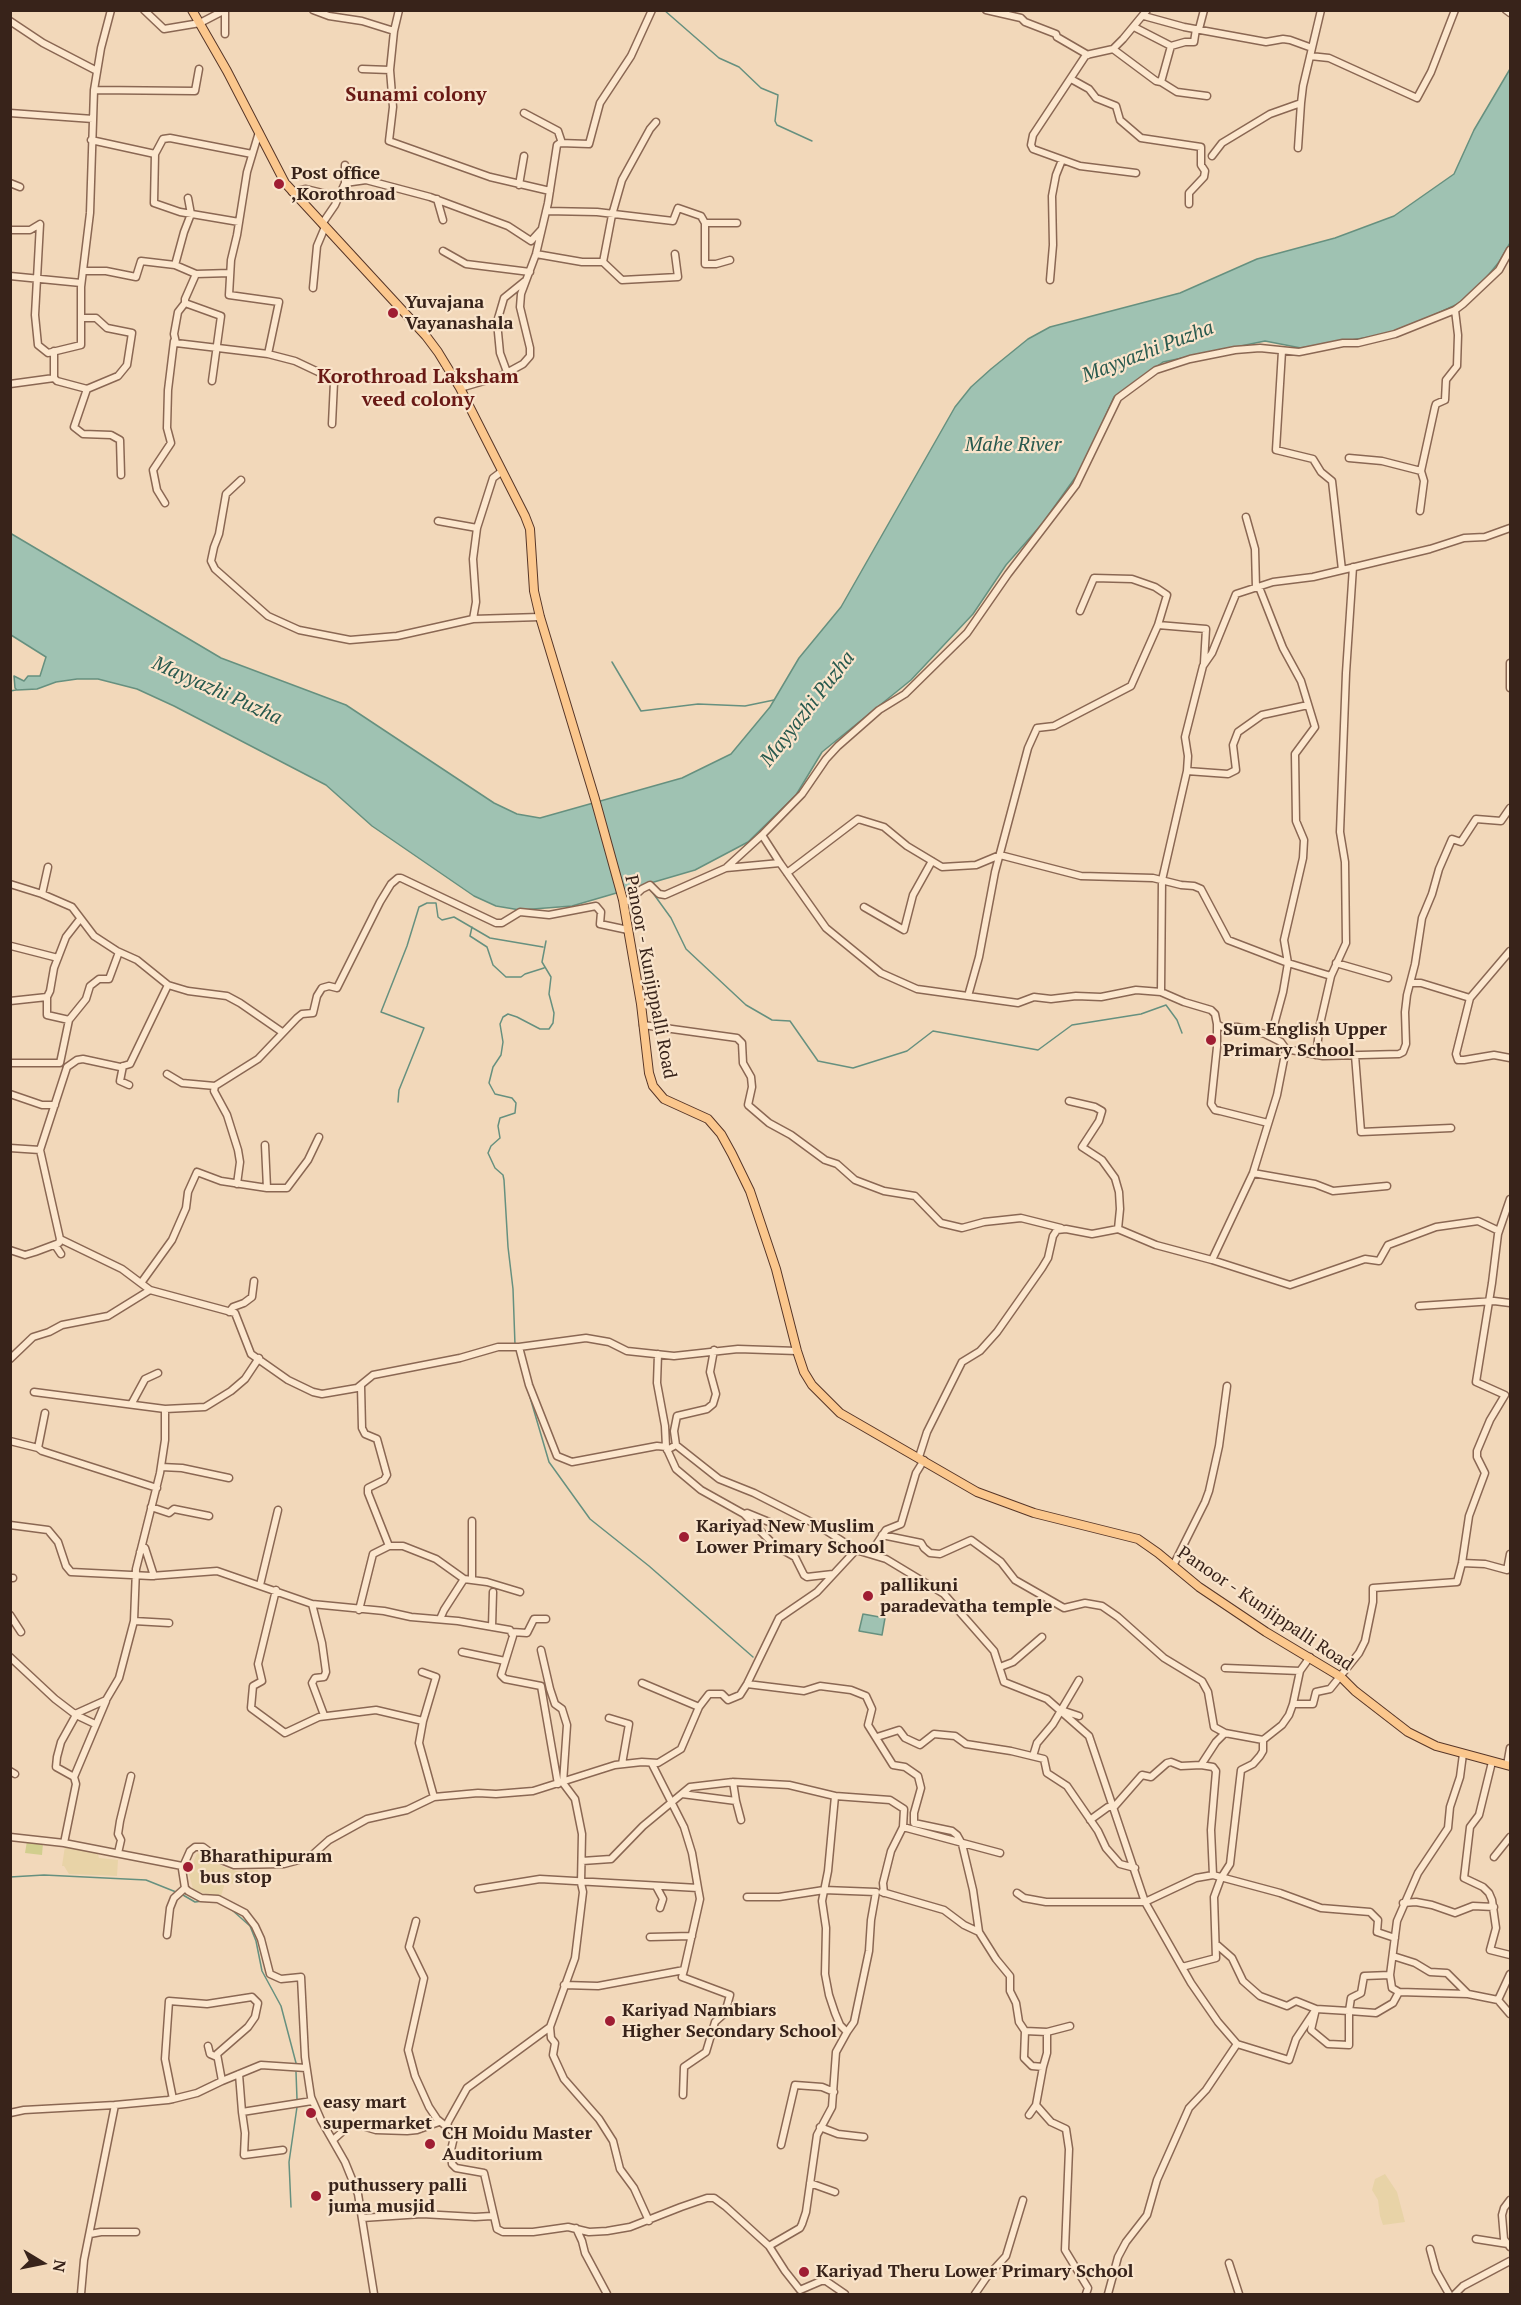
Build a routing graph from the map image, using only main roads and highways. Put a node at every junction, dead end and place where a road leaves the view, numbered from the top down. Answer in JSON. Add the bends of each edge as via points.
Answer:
{"nodes":[{"id":1,"x":192,"y":10,"type":"edge"},
{"id":2,"x":1509,"y":1766,"type":"edge"}],
"edges":[{"from":1,"to":2,"type":"main road","name":"Panoor - Kunjippalli Road","via":[[285,183],[426,336],[460,388],[530,529],[534,591],[540,617],[622,900],[649,1073],[657,1092],[674,1105],[708,1119],[721,1134],[750,1191],[797,1351],[812,1385],[840,1413],[977,1492],[1024,1510],[1130,1536],[1228,1606],[1341,1677],[1421,1740]]}]}
